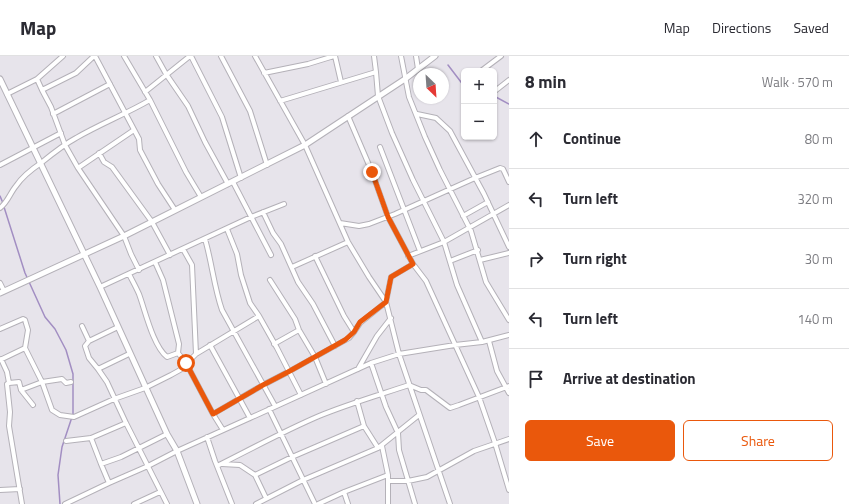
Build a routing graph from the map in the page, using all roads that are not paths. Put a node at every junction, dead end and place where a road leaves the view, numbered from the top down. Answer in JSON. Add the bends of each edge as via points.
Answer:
{"nodes":[{"id":1,"x":63,"y":56,"type":"edge"},
{"id":2,"x":95,"y":56,"type":"edge"},
{"id":3,"x":124,"y":56,"type":"edge"},
{"id":4,"x":156,"y":56,"type":"edge"},
{"id":5,"x":190,"y":56,"type":"edge"},
{"id":6,"x":221,"y":56,"type":"edge"},
{"id":7,"x":255,"y":56,"type":"edge"},
{"id":8,"x":335,"y":56,"type":"edge"},
{"id":9,"x":374,"y":56,"type":"edge"},
{"id":10,"x":401,"y":56,"type":"edge"},
{"id":11,"x":416,"y":56,"type":"edge"},
{"id":12,"x":435,"y":56,"type":"edge"},
{"id":13,"x":501,"y":56,"type":"edge"},
{"id":14,"x":418,"y":68,"type":"edge"},
{"id":15,"x":419,"y":68,"type":"edge"},
{"id":16,"x":485,"y":68,"type":"edge"},
{"id":17,"x":376,"y":72,"type":"junction"},
{"id":18,"x":264,"y":73,"type":"junction"},
{"id":19,"x":413,"y":73,"type":"edge"},
{"id":20,"x":166,"y":74,"type":"junction"},
{"id":21,"x":0,"y":79,"type":"edge"},
{"id":22,"x":37,"y":79,"type":"junction"},
{"id":23,"x":405,"y":79,"type":"junction"},
{"id":24,"x":509,"y":80,"type":"edge"},
{"id":25,"x":341,"y":82,"type":"junction"},
{"id":26,"x":110,"y":84,"type":"junction"},
{"id":27,"x":42,"y":90,"type":"junction"},
{"id":28,"x":497,"y":90,"type":"edge"},
{"id":29,"x":145,"y":92,"type":"junction"},
{"id":30,"x":7,"y":94,"type":"junction"},
{"id":31,"x":378,"y":96,"type":"junction"},
{"id":32,"x":150,"y":100,"type":"junction"},
{"id":33,"x":280,"y":101,"type":"junction"},
{"id":34,"x":126,"y":113,"type":"junction"},
{"id":35,"x":53,"y":114,"type":"junction"},
{"id":36,"x":417,"y":114,"type":"junction"},
{"id":37,"x":348,"y":116,"type":"junction"},
{"id":38,"x":134,"y":130,"type":"junction"},
{"id":39,"x":61,"y":133,"type":"junction"},
{"id":40,"x":65,"y":145,"type":"junction"},
{"id":41,"x":305,"y":145,"type":"junction"},
{"id":42,"x":380,"y":147,"type":"dead end"},
{"id":43,"x":32,"y":148,"type":"junction"},
{"id":44,"x":99,"y":153,"type":"junction"},
{"id":45,"x":40,"y":163,"type":"junction"},
{"id":46,"x":0,"y":165,"type":"edge"},
{"id":47,"x":267,"y":165,"type":"junction"},
{"id":48,"x":78,"y":168,"type":"junction"},
{"id":49,"x":241,"y":178,"type":"junction"},
{"id":50,"x":475,"y":178,"type":"junction"},
{"id":51,"x":234,"y":182,"type":"junction"},
{"id":52,"x":509,"y":182,"type":"edge"},
{"id":53,"x":228,"y":184,"type":"junction"},
{"id":54,"x":449,"y":190,"type":"junction"},
{"id":55,"x":201,"y":197,"type":"junction"},
{"id":56,"x":425,"y":201,"type":"junction"},
{"id":57,"x":488,"y":202,"type":"junction"},
{"id":58,"x":284,"y":204,"type":"dead end"},
{"id":59,"x":509,"y":205,"type":"edge"},
{"id":60,"x":0,"y":208,"type":"edge"},
{"id":61,"x":175,"y":210,"type":"junction"},
{"id":62,"x":404,"y":210,"type":"junction"},
{"id":63,"x":263,"y":212,"type":"junction"},
{"id":64,"x":493,"y":214,"type":"junction"},
{"id":65,"x":463,"y":216,"type":"junction"},
{"id":66,"x":251,"y":217,"type":"junction"},
{"id":67,"x":388,"y":217,"type":"junction"},
{"id":68,"x":152,"y":222,"type":"junction"},
{"id":69,"x":340,"y":223,"type":"junction"},
{"id":70,"x":470,"y":227,"type":"junction"},
{"id":71,"x":227,"y":229,"type":"junction"},
{"id":72,"x":124,"y":236,"type":"junction"},
{"id":73,"x":205,"y":239,"type":"junction"},
{"id":74,"x":348,"y":242,"type":"junction"},
{"id":75,"x":444,"y":242,"type":"junction"},
{"id":76,"x":509,"y":247,"type":"edge"},
{"id":77,"x":183,"y":249,"type":"junction"},
{"id":78,"x":478,"y":250,"type":"junction"},
{"id":79,"x":420,"y":251,"type":"junction"},
{"id":80,"x":509,"y":253,"type":"edge"},
{"id":81,"x":84,"y":254,"type":"junction"},
{"id":82,"x":170,"y":255,"type":"junction"},
{"id":83,"x":271,"y":255,"type":"dead end"},
{"id":84,"x":315,"y":256,"type":"junction"},
{"id":85,"x":408,"y":256,"type":"junction"},
{"id":86,"x":480,"y":260,"type":"junction"},
{"id":87,"x":450,"y":261,"type":"junction"},
{"id":88,"x":155,"y":262,"type":"junction"},
{"id":89,"x":413,"y":264,"type":"junction"},
{"id":90,"x":292,"y":267,"type":"junction"},
{"id":91,"x":139,"y":270,"type":"junction"},
{"id":92,"x":129,"y":274,"type":"junction"},
{"id":93,"x":270,"y":280,"type":"dead end"},
{"id":94,"x":0,"y":284,"type":"edge"},
{"id":95,"x":100,"y":287,"type":"junction"},
{"id":96,"x":2,"y":292,"type":"edge"},
{"id":97,"x":386,"y":302,"type":"junction"},
{"id":98,"x":259,"y":316,"type":"junction"},
{"id":99,"x":391,"y":318,"type":"junction"},
{"id":100,"x":509,"y":320,"type":"edge"},
{"id":101,"x":82,"y":326,"type":"dead end"},
{"id":102,"x":118,"y":327,"type":"junction"},
{"id":103,"x":0,"y":329,"type":"edge"},
{"id":104,"x":299,"y":330,"type":"junction"},
{"id":105,"x":234,"y":331,"type":"junction"},
{"id":106,"x":354,"y":332,"type":"junction"},
{"id":107,"x":509,"y":335,"type":"edge"},
{"id":108,"x":489,"y":341,"type":"junction"},
{"id":109,"x":89,"y":342,"type":"junction"},
{"id":110,"x":482,"y":342,"type":"junction"},
{"id":111,"x":274,"y":344,"type":"junction"},
{"id":112,"x":210,"y":345,"type":"junction"},
{"id":113,"x":455,"y":345,"type":"junction"},
{"id":114,"x":335,"y":346,"type":"junction"},
{"id":115,"x":24,"y":348,"type":"junction"},
{"id":116,"x":178,"y":353,"type":"junction"},
{"id":117,"x":129,"y":354,"type":"junction"},
{"id":118,"x":196,"y":354,"type":"junction"},
{"id":119,"x":399,"y":354,"type":"junction"},
{"id":120,"x":315,"y":357,"type":"junction"},
{"id":121,"x":1,"y":360,"type":"edge"},
{"id":122,"x":186,"y":363,"type":"junction"},
{"id":123,"x":371,"y":364,"type":"junction"},
{"id":124,"x":98,"y":369,"type":"junction"},
{"id":125,"x":358,"y":370,"type":"junction"},
{"id":126,"x":288,"y":372,"type":"junction"},
{"id":127,"x":42,"y":382,"type":"junction"},
{"id":128,"x":71,"y":382,"type":"dead end"},
{"id":129,"x":9,"y":383,"type":"junction"},
{"id":130,"x":326,"y":384,"type":"junction"},
{"id":131,"x":263,"y":385,"type":"junction"},
{"id":132,"x":409,"y":385,"type":"junction"},
{"id":133,"x":507,"y":386,"type":"edge"},
{"id":134,"x":145,"y":388,"type":"junction"},
{"id":135,"x":21,"y":390,"type":"junction"},
{"id":136,"x":509,"y":393,"type":"edge"},
{"id":137,"x":382,"y":394,"type":"junction"},
{"id":138,"x":301,"y":395,"type":"junction"},
{"id":139,"x":479,"y":397,"type":"junction"},
{"id":140,"x":114,"y":399,"type":"junction"},
{"id":141,"x":240,"y":399,"type":"junction"},
{"id":142,"x":357,"y":401,"type":"junction"},
{"id":143,"x":33,"y":405,"type":"dead end"},
{"id":144,"x":275,"y":406,"type":"junction"},
{"id":145,"x":268,"y":409,"type":"junction"},
{"id":146,"x":213,"y":414,"type":"junction"},
{"id":147,"x":419,"y":415,"type":"junction"},
{"id":148,"x":250,"y":418,"type":"junction"},
{"id":149,"x":126,"y":424,"type":"junction"},
{"id":150,"x":364,"y":426,"type":"junction"},
{"id":151,"x":223,"y":430,"type":"junction"},
{"id":152,"x":398,"y":433,"type":"junction"},
{"id":153,"x":167,"y":434,"type":"junction"},
{"id":154,"x":280,"y":434,"type":"junction"},
{"id":155,"x":207,"y":437,"type":"junction"},
{"id":156,"x":91,"y":438,"type":"junction"},
{"id":157,"x":509,"y":439,"type":"edge"},
{"id":158,"x":66,"y":441,"type":"dead end"},
{"id":159,"x":495,"y":443,"type":"junction"},
{"id":160,"x":380,"y":447,"type":"junction"},
{"id":161,"x":139,"y":448,"type":"junction"},
{"id":162,"x":177,"y":451,"type":"junction"},
{"id":163,"x":292,"y":457,"type":"junction"},
{"id":164,"x":101,"y":464,"type":"junction"},
{"id":165,"x":219,"y":465,"type":"junction"},
{"id":166,"x":148,"y":466,"type":"junction"},
{"id":167,"x":438,"y":472,"type":"junction"},
{"id":168,"x":255,"y":475,"type":"junction"},
{"id":169,"x":388,"y":475,"type":"junction"},
{"id":170,"x":303,"y":480,"type":"junction"},
{"id":171,"x":388,"y":481,"type":"junction"},
{"id":172,"x":408,"y":481,"type":"junction"},
{"id":173,"x":110,"y":483,"type":"junction"},
{"id":174,"x":20,"y":488,"type":"junction"},
{"id":175,"x":0,"y":490,"type":"edge"},
{"id":176,"x":509,"y":490,"type":"edge"},
{"id":177,"x":160,"y":492,"type":"junction"},
{"id":178,"x":344,"y":492,"type":"junction"},
{"id":179,"x":266,"y":498,"type":"junction"},
{"id":180,"x":22,"y":504,"type":"edge"},
{"id":181,"x":65,"y":504,"type":"edge"},
{"id":182,"x":134,"y":504,"type":"edge"},
{"id":183,"x":166,"y":504,"type":"edge"},
{"id":184,"x":197,"y":504,"type":"edge"},
{"id":185,"x":232,"y":504,"type":"edge"},
{"id":186,"x":256,"y":504,"type":"edge"},
{"id":187,"x":316,"y":504,"type":"edge"},
{"id":188,"x":348,"y":504,"type":"edge"},
{"id":189,"x":387,"y":504,"type":"edge"},
{"id":190,"x":415,"y":504,"type":"edge"},
{"id":191,"x":450,"y":504,"type":"edge"}],
"edges":[{"from":1,"to":22,"type":"street"},
{"from":2,"to":26,"type":"street"},
{"from":2,"to":27,"type":"street","via":[[76,73]]},
{"from":3,"to":29,"type":"street"},
{"from":4,"to":20,"type":"street"},
{"from":5,"to":20,"type":"street"},
{"from":5,"to":49,"type":"street","via":[[222,117]]},
{"from":6,"to":47,"type":"street","via":[[250,111]]},
{"from":7,"to":18,"type":"street"},
{"from":8,"to":18,"type":"street"},
{"from":8,"to":25,"type":"street"},
{"from":9,"to":17,"type":"street"},
{"from":10,"to":23,"type":"street"},
{"from":11,"to":14,"type":"street"},
{"from":12,"to":15,"type":"street"},
{"from":13,"to":16,"type":"street"},
{"from":17,"to":25,"type":"street"},
{"from":17,"to":31,"type":"street"},
{"from":18,"to":33,"type":"street"},
{"from":19,"to":23,"type":"street"},
{"from":20,"to":29,"type":"street"},
{"from":20,"to":53,"type":"street","via":[[188,106]]},
{"from":21,"to":30,"type":"street"},
{"from":22,"to":27,"type":"street"},
{"from":22,"to":30,"type":"street"},
{"from":23,"to":31,"type":"street"},
{"from":23,"to":36,"type":"street","via":[[409,97]]},
{"from":24,"to":28,"type":"street"},
{"from":25,"to":33,"type":"street"},
{"from":26,"to":34,"type":"street"},
{"from":26,"to":35,"type":"street"},
{"from":27,"to":35,"type":"street"},
{"from":29,"to":32,"type":"street"},
{"from":30,"to":43,"type":"street"},
{"from":31,"to":37,"type":"street"},
{"from":31,"to":56,"type":"street","via":[[413,180]]},
{"from":32,"to":34,"type":"street"},
{"from":32,"to":55,"type":"street"},
{"from":33,"to":41,"type":"street"},
{"from":34,"to":38,"type":"street"},
{"from":34,"to":40,"type":"street"},
{"from":35,"to":39,"type":"street"},
{"from":36,"to":50,"type":"street","via":[[436,118],[446,127]]},
{"from":36,"to":54,"type":"street"},
{"from":37,"to":41,"type":"street"},
{"from":37,"to":67,"type":"street"},
{"from":38,"to":44,"type":"street"},
{"from":38,"to":61,"type":"street","via":[[139,139],[140,150]]},
{"from":39,"to":40,"type":"street"},
{"from":39,"to":43,"type":"street"},
{"from":40,"to":45,"type":"street"},
{"from":40,"to":48,"type":"street"},
{"from":41,"to":47,"type":"street"},
{"from":41,"to":69,"type":"street"},
{"from":42,"to":62,"type":"street"},
{"from":43,"to":45,"type":"street"},
{"from":43,"to":46,"type":"street"},
{"from":44,"to":48,"type":"street"},
{"from":44,"to":68,"type":"street"},
{"from":45,"to":60,"type":"street","via":[[16,185],[6,204]]},
{"from":45,"to":81,"type":"street"},
{"from":47,"to":49,"type":"street"},
{"from":48,"to":72,"type":"street"},
{"from":49,"to":51,"type":"street"},
{"from":50,"to":52,"type":"street","via":[[503,168]]},
{"from":50,"to":54,"type":"street"},
{"from":50,"to":57,"type":"street"},
{"from":51,"to":53,"type":"street"},
{"from":51,"to":66,"type":"street"},
{"from":53,"to":55,"type":"street"},
{"from":54,"to":56,"type":"street"},
{"from":54,"to":65,"type":"street"},
{"from":55,"to":61,"type":"street"},
{"from":56,"to":62,"type":"street"},
{"from":56,"to":75,"type":"street"},
{"from":57,"to":64,"type":"street"},
{"from":57,"to":65,"type":"street"},
{"from":58,"to":63,"type":"street"},
{"from":59,"to":64,"type":"street"},
{"from":61,"to":68,"type":"street"},
{"from":62,"to":67,"type":"street"},
{"from":62,"to":79,"type":"street"},
{"from":63,"to":66,"type":"street"},
{"from":63,"to":90,"type":"street"},
{"from":64,"to":70,"type":"street"},
{"from":64,"to":76,"type":"street"},
{"from":65,"to":70,"type":"street"},
{"from":66,"to":71,"type":"street"},
{"from":66,"to":83,"type":"street"},
{"from":67,"to":69,"type":"street","via":[[362,226]]},
{"from":67,"to":85,"type":"street"},
{"from":68,"to":72,"type":"street"},
{"from":68,"to":82,"type":"street"},
{"from":69,"to":74,"type":"street"},
{"from":70,"to":75,"type":"street"},
{"from":70,"to":78,"type":"street"},
{"from":71,"to":73,"type":"street"},
{"from":71,"to":98,"type":"street","via":[[237,254],[250,303]]},
{"from":72,"to":81,"type":"street"},
{"from":72,"to":91,"type":"street"},
{"from":73,"to":77,"type":"street"},
{"from":73,"to":105,"type":"street","via":[[219,302]]},
{"from":74,"to":84,"type":"street"},
{"from":74,"to":97,"type":"street"},
{"from":75,"to":79,"type":"street"},
{"from":75,"to":87,"type":"street"},
{"from":77,"to":82,"type":"street"},
{"from":77,"to":118,"type":"street","via":[[192,265]]},
{"from":78,"to":86,"type":"street"},
{"from":78,"to":87,"type":"street"},
{"from":79,"to":85,"type":"street"},
{"from":80,"to":86,"type":"street"},
{"from":81,"to":95,"type":"street"},
{"from":81,"to":96,"type":"street"},
{"from":82,"to":88,"type":"street"},
{"from":84,"to":90,"type":"street"},
{"from":84,"to":106,"type":"street"},
{"from":85,"to":89,"type":"street"},
{"from":86,"to":100,"type":"street","via":[[486,282]]},
{"from":87,"to":110,"type":"street","via":[[457,285]]},
{"from":88,"to":91,"type":"street"},
{"from":88,"to":116,"type":"street","via":[[179,344]]},
{"from":89,"to":97,"type":"street","via":[[391,277]]},
{"from":89,"to":113,"type":"street","via":[[426,281]]},
{"from":90,"to":114,"type":"street"},
{"from":91,"to":92,"type":"street"},
{"from":92,"to":95,"type":"street"},
{"from":92,"to":116,"type":"street","via":[[159,347],[167,357]]},
{"from":93,"to":104,"type":"street","via":[[291,312]]},
{"from":94,"to":96,"type":"street"},
{"from":95,"to":102,"type":"street"},
{"from":97,"to":99,"type":"street"},
{"from":97,"to":106,"type":"street","via":[[360,322]]},
{"from":98,"to":105,"type":"street"},
{"from":98,"to":111,"type":"street"},
{"from":99,"to":119,"type":"street"},
{"from":99,"to":125,"type":"street","via":[[377,336]]},
{"from":101,"to":109,"type":"street"},
{"from":102,"to":109,"type":"street"},
{"from":102,"to":117,"type":"street"},
{"from":103,"to":115,"type":"street","via":[[25,320],[28,330]]},
{"from":104,"to":111,"type":"street"},
{"from":104,"to":120,"type":"street"},
{"from":105,"to":112,"type":"street"},
{"from":105,"to":131,"type":"street"},
{"from":106,"to":114,"type":"street"},
{"from":107,"to":108,"type":"street"},
{"from":108,"to":110,"type":"street"},
{"from":108,"to":133,"type":"street","via":[[497,371]]},
{"from":109,"to":124,"type":"street","via":[[85,346],[89,358]]},
{"from":110,"to":113,"type":"street"},
{"from":111,"to":126,"type":"street"},
{"from":112,"to":118,"type":"street"},
{"from":112,"to":141,"type":"street"},
{"from":113,"to":119,"type":"street"},
{"from":113,"to":139,"type":"street"},
{"from":114,"to":120,"type":"street"},
{"from":115,"to":121,"type":"street"},
{"from":115,"to":127,"type":"street"},
{"from":116,"to":122,"type":"street"},
{"from":117,"to":124,"type":"street"},
{"from":117,"to":134,"type":"street"},
{"from":118,"to":122,"type":"street"},
{"from":119,"to":123,"type":"street"},
{"from":119,"to":132,"type":"street"},
{"from":120,"to":126,"type":"street"},
{"from":120,"to":130,"type":"street"},
{"from":121,"to":129,"type":"street"},
{"from":122,"to":134,"type":"street","via":[[171,376]]},
{"from":122,"to":146,"type":"street"},
{"from":123,"to":125,"type":"street"},
{"from":123,"to":137,"type":"street"},
{"from":124,"to":140,"type":"street"},
{"from":125,"to":130,"type":"street"},
{"from":126,"to":131,"type":"street"},
{"from":126,"to":138,"type":"street"},
{"from":127,"to":128,"type":"street","via":[[62,378],[66,383]]},
{"from":127,"to":135,"type":"street"},
{"from":127,"to":140,"type":"street","via":[[52,410],[60,415],[74,417]]},
{"from":129,"to":135,"type":"street","via":[[19,382]]},
{"from":129,"to":174,"type":"street","via":[[9,426]]},
{"from":130,"to":138,"type":"street"},
{"from":131,"to":141,"type":"street"},
{"from":131,"to":144,"type":"street"},
{"from":132,"to":137,"type":"street"},
{"from":132,"to":139,"type":"street","via":[[426,390],[450,408]]},
{"from":132,"to":147,"type":"street"},
{"from":133,"to":136,"type":"street"},
{"from":133,"to":139,"type":"street"},
{"from":134,"to":140,"type":"street"},
{"from":134,"to":153,"type":"street"},
{"from":135,"to":143,"type":"street"},
{"from":137,"to":142,"type":"street"},
{"from":137,"to":152,"type":"street"},
{"from":138,"to":144,"type":"street"},
{"from":139,"to":159,"type":"street"},
{"from":140,"to":149,"type":"street"},
{"from":141,"to":146,"type":"street"},
{"from":141,"to":148,"type":"street"},
{"from":142,"to":150,"type":"street"},
{"from":142,"to":154,"type":"street"},
{"from":144,"to":145,"type":"street"},
{"from":145,"to":148,"type":"street"},
{"from":145,"to":154,"type":"street"},
{"from":146,"to":151,"type":"street"},
{"from":147,"to":152,"type":"street"},
{"from":147,"to":167,"type":"street"},
{"from":148,"to":151,"type":"street"},
{"from":149,"to":156,"type":"street"},
{"from":149,"to":161,"type":"street"},
{"from":150,"to":160,"type":"street"},
{"from":150,"to":163,"type":"street"},
{"from":151,"to":155,"type":"street"},
{"from":152,"to":160,"type":"street"},
{"from":152,"to":172,"type":"street"},
{"from":153,"to":161,"type":"street"},
{"from":153,"to":162,"type":"street"},
{"from":154,"to":163,"type":"street"},
{"from":154,"to":165,"type":"street"},
{"from":155,"to":162,"type":"street"},
{"from":155,"to":165,"type":"street"},
{"from":156,"to":158,"type":"street"},
{"from":156,"to":164,"type":"street"},
{"from":157,"to":159,"type":"street"},
{"from":159,"to":167,"type":"street","via":[[474,451]]},
{"from":159,"to":176,"type":"street"},
{"from":160,"to":169,"type":"street"},
{"from":160,"to":170,"type":"street"},
{"from":161,"to":164,"type":"street"},
{"from":161,"to":166,"type":"street"},
{"from":162,"to":166,"type":"street"},
{"from":162,"to":184,"type":"street"},
{"from":163,"to":168,"type":"street"},
{"from":163,"to":170,"type":"street"},
{"from":164,"to":173,"type":"street"},
{"from":165,"to":168,"type":"street","via":[[240,466]]},
{"from":165,"to":185,"type":"street"},
{"from":166,"to":173,"type":"street"},
{"from":166,"to":177,"type":"street"},
{"from":167,"to":172,"type":"street"},
{"from":167,"to":191,"type":"street"},
{"from":168,"to":179,"type":"street"},
{"from":169,"to":171,"type":"street"},
{"from":169,"to":178,"type":"street"},
{"from":170,"to":179,"type":"street"},
{"from":170,"to":187,"type":"street"},
{"from":171,"to":172,"type":"street"},
{"from":171,"to":189,"type":"street"},
{"from":172,"to":190,"type":"street"},
{"from":173,"to":181,"type":"street"},
{"from":174,"to":175,"type":"street"},
{"from":174,"to":180,"type":"street"},
{"from":177,"to":182,"type":"street"},
{"from":177,"to":183,"type":"street"},
{"from":178,"to":187,"type":"street"},
{"from":178,"to":188,"type":"street"},
{"from":179,"to":186,"type":"street"}]}
